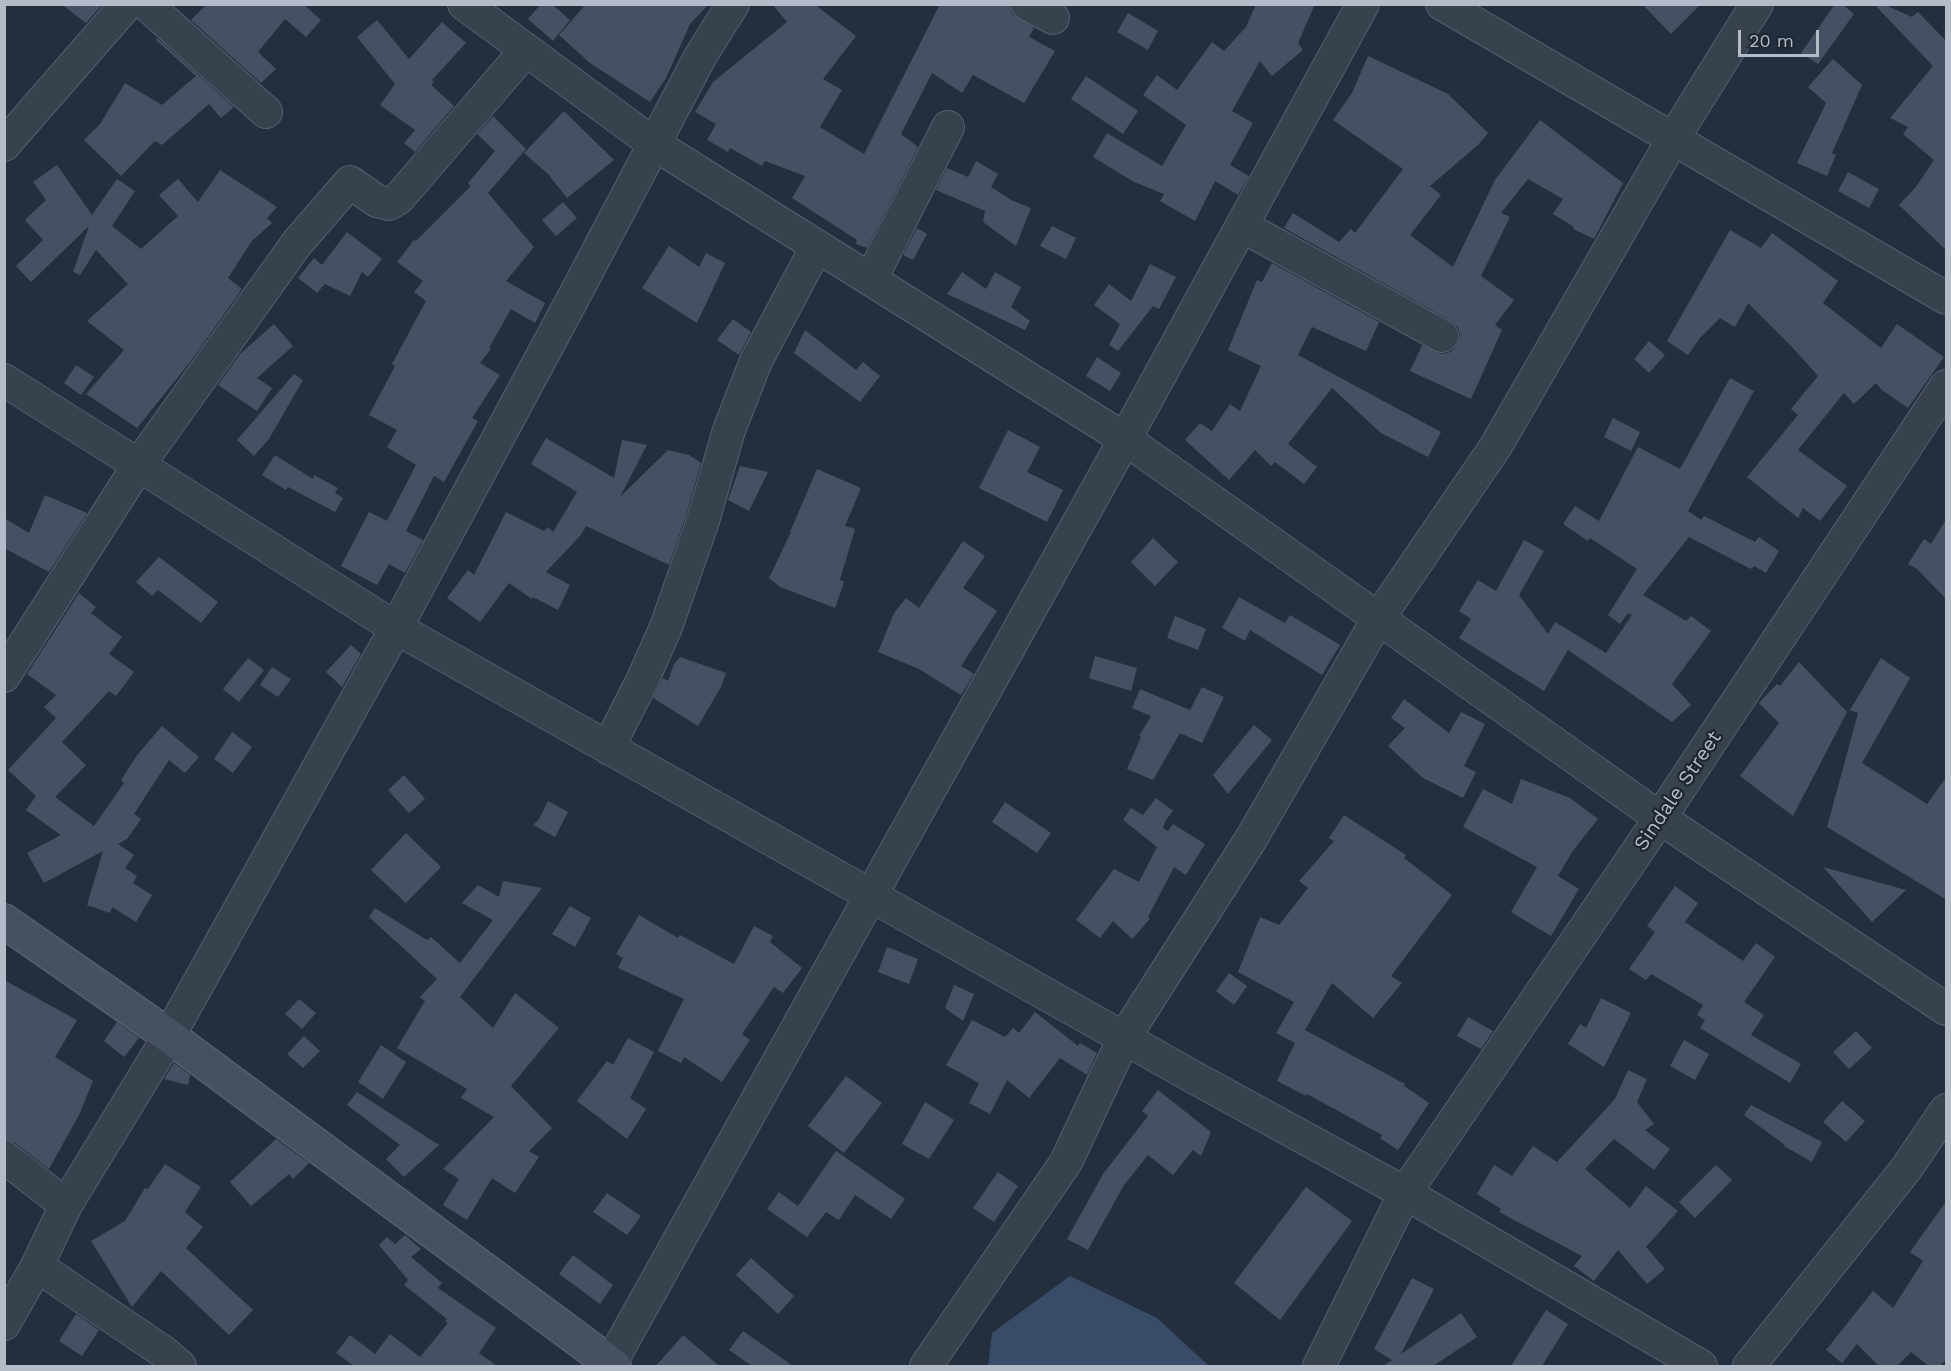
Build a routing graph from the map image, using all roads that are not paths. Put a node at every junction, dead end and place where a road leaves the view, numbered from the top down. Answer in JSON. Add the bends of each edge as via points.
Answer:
{"nodes":[{"id":1,"x":127,"y":4,"type":"edge"},
{"id":2,"x":146,"y":4,"type":"edge"},
{"id":3,"x":464,"y":4,"type":"edge"},
{"id":4,"x":1363,"y":4,"type":"edge"},
{"id":5,"x":1443,"y":4,"type":"edge"},
{"id":6,"x":1757,"y":4,"type":"edge"},
{"id":7,"x":723,"y":9,"type":"edge"},
{"id":8,"x":526,"y":50,"type":"junction"},
{"id":9,"x":266,"y":112,"type":"dead end"},
{"id":10,"x":948,"y":127,"type":"dead end"},
{"id":11,"x":1673,"y":139,"type":"junction"},
{"id":12,"x":654,"y":144,"type":"junction"},
{"id":13,"x":4,"y":145,"type":"edge"},
{"id":14,"x":1242,"y":226,"type":"junction"},
{"id":15,"x":817,"y":246,"type":"junction"},
{"id":16,"x":871,"y":279,"type":"junction"},
{"id":17,"x":1947,"y":298,"type":"edge"},
{"id":18,"x":1442,"y":336,"type":"dead end"},
{"id":19,"x":4,"y":380,"type":"edge"},
{"id":20,"x":1947,"y":387,"type":"edge"},
{"id":21,"x":1125,"y":439,"type":"junction"},
{"id":22,"x":138,"y":466,"type":"junction"},
{"id":23,"x":1378,"y":618,"type":"junction"},
{"id":24,"x":396,"y":628,"type":"junction"},
{"id":25,"x":4,"y":676,"type":"edge"},
{"id":26,"x":609,"y":748,"type":"junction"},
{"id":27,"x":1660,"y":818,"type":"junction"},
{"id":28,"x":872,"y":895,"type":"junction"},
{"id":29,"x":4,"y":921,"type":"edge"},
{"id":30,"x":1947,"y":1009,"type":"edge"},
{"id":31,"x":169,"y":1036,"type":"junction"},
{"id":32,"x":1124,"y":1038,"type":"junction"},
{"id":33,"x":1947,"y":1110,"type":"edge"},
{"id":34,"x":4,"y":1157,"type":"edge"},
{"id":35,"x":1405,"y":1193,"type":"junction"},
{"id":36,"x":66,"y":1205,"type":"junction"},
{"id":37,"x":37,"y":1266,"type":"junction"},
{"id":38,"x":4,"y":1324,"type":"edge"},
{"id":39,"x":180,"y":1366,"type":"edge"},
{"id":40,"x":611,"y":1366,"type":"edge"},
{"id":41,"x":926,"y":1366,"type":"edge"},
{"id":42,"x":1318,"y":1366,"type":"edge"},
{"id":43,"x":1701,"y":1366,"type":"edge"},
{"id":44,"x":1749,"y":1366,"type":"edge"}],
"edges":[{"from":1,"to":13,"type":"street"},
{"from":2,"to":9,"type":"street"},
{"from":3,"to":8,"type":"street"},
{"from":4,"to":14,"type":"street"},
{"from":5,"to":11,"type":"street"},
{"from":6,"to":11,"type":"street"},
{"from":7,"to":12,"type":"street"},
{"from":8,"to":12,"type":"street"},
{"from":8,"to":22,"type":"street","via":[[399,198],[389,204],[377,201],[350,182],[297,243]]},
{"from":10,"to":16,"type":"street"},
{"from":11,"to":17,"type":"street"},
{"from":11,"to":23,"type":"street","via":[[1496,446]]},
{"from":12,"to":15,"type":"street"},
{"from":12,"to":24,"type":"street"},
{"from":14,"to":18,"type":"street"},
{"from":14,"to":21,"type":"street"},
{"from":15,"to":16,"type":"street"},
{"from":15,"to":26,"type":"street","via":[[756,361],[729,430],[666,627]]},
{"from":16,"to":21,"type":"street"},
{"from":19,"to":22,"type":"street"},
{"from":20,"to":27,"type":"street","name":"Sindale Street"},
{"from":21,"to":23,"type":"street"},
{"from":21,"to":28,"type":"street"},
{"from":22,"to":24,"type":"street"},
{"from":22,"to":25,"type":"street"},
{"from":23,"to":27,"type":"street"},
{"from":23,"to":32,"type":"street","via":[[1251,839]]},
{"from":24,"to":26,"type":"street"},
{"from":24,"to":31,"type":"street"},
{"from":26,"to":28,"type":"street"},
{"from":27,"to":30,"type":"street"},
{"from":27,"to":35,"type":"street","name":"Sindale Street"},
{"from":28,"to":32,"type":"street"},
{"from":28,"to":40,"type":"street"},
{"from":29,"to":31,"type":"street"},
{"from":31,"to":36,"type":"street"},
{"from":31,"to":40,"type":"street"},
{"from":32,"to":35,"type":"street"},
{"from":32,"to":41,"type":"street","via":[[1066,1162]]},
{"from":33,"to":44,"type":"street","via":[[1906,1169]]},
{"from":34,"to":36,"type":"street"},
{"from":35,"to":42,"type":"street","name":"Sindale Street"},
{"from":35,"to":43,"type":"street"},
{"from":36,"to":37,"type":"street"},
{"from":37,"to":38,"type":"street"},
{"from":37,"to":39,"type":"street"}]}
